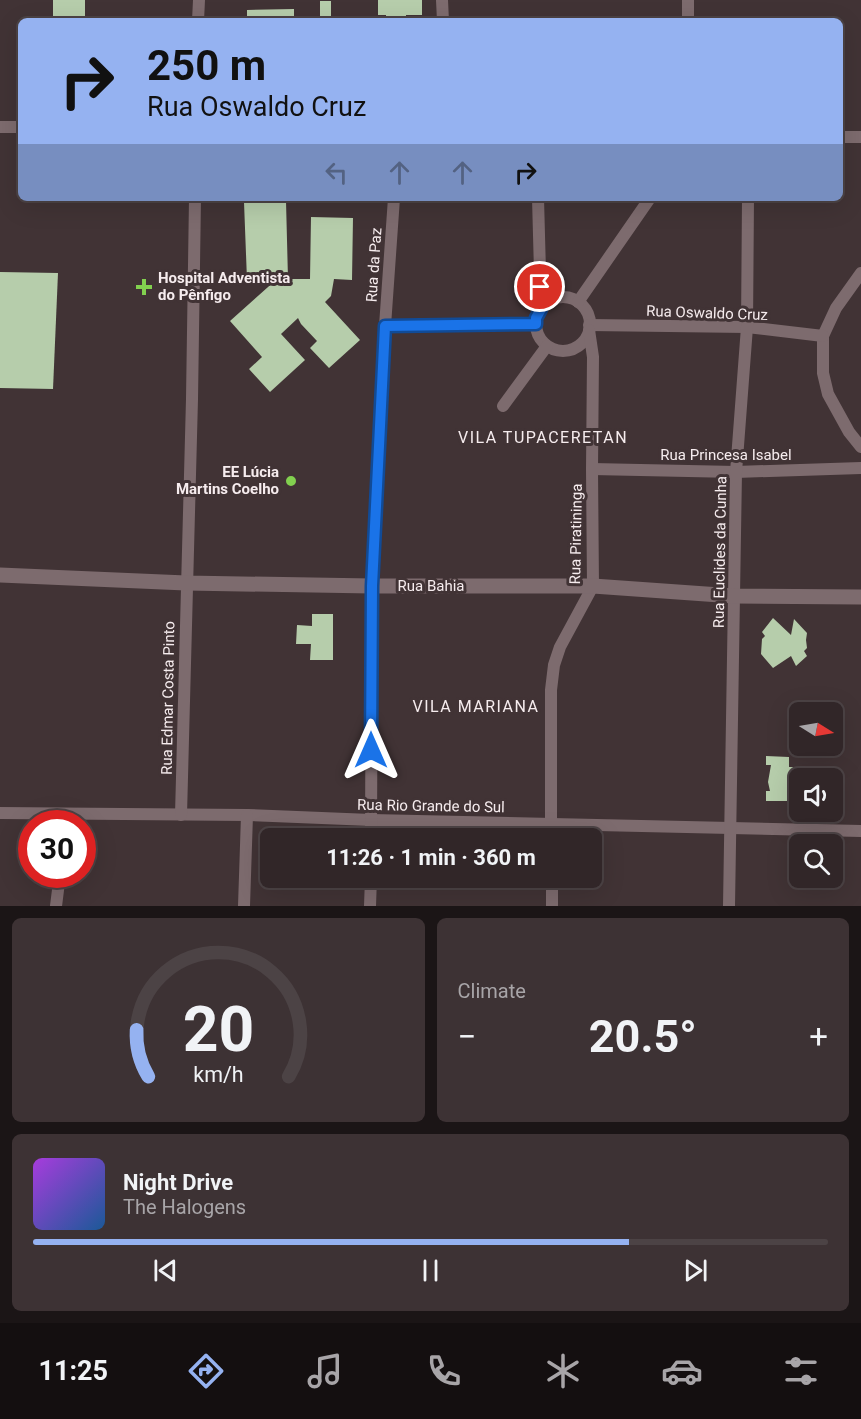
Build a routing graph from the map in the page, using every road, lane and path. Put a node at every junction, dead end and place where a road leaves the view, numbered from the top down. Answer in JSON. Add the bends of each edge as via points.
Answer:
{"nodes":[{"id":1,"x":199,"y":0,"type":"edge"},
{"id":2,"x":442,"y":0,"type":"edge"},
{"id":3,"x":688,"y":0,"type":"edge"},
{"id":4,"x":198,"y":18,"type":"edge"},
{"id":5,"x":443,"y":18,"type":"edge"},
{"id":6,"x":688,"y":18,"type":"edge"},
{"id":7,"x":0,"y":127,"type":"edge"},
{"id":8,"x":18,"y":128,"type":"edge"},
{"id":9,"x":843,"y":137,"type":"edge"},
{"id":10,"x":861,"y":137,"type":"edge"},
{"id":11,"x":195,"y":201,"type":"edge"},
{"id":12,"x":394,"y":201,"type":"edge"},
{"id":13,"x":538,"y":201,"type":"edge"},
{"id":14,"x":648,"y":201,"type":"edge"},
{"id":15,"x":748,"y":201,"type":"edge"},
{"id":16,"x":861,"y":273,"type":"edge"},
{"id":17,"x":578,"y":302,"type":"junction"},
{"id":18,"x":541,"y":309,"type":"junction"},
{"id":19,"x":536,"y":324,"type":"junction"},
{"id":20,"x":385,"y":326,"type":"junction"},
{"id":21,"x":589,"y":327,"type":"junction"},
{"id":22,"x":747,"y":327,"type":"junction"},
{"id":23,"x":823,"y":336,"type":"junction"},
{"id":24,"x":547,"y":346,"type":"junction"},
{"id":25,"x":503,"y":406,"type":"dead end"},
{"id":26,"x":861,"y":447,"type":"edge"},
{"id":27,"x":861,"y":468,"type":"edge"},
{"id":28,"x":592,"y":469,"type":"junction"},
{"id":29,"x":736,"y":472,"type":"junction"},
{"id":30,"x":0,"y":575,"type":"edge"},
{"id":31,"x":186,"y":583,"type":"junction"},
{"id":32,"x":372,"y":586,"type":"junction"},
{"id":33,"x":593,"y":586,"type":"junction"},
{"id":34,"x":734,"y":596,"type":"junction"},
{"id":35,"x":861,"y":597,"type":"edge"},
{"id":36,"x":0,"y":813,"type":"edge"},
{"id":37,"x":18,"y":815,"type":"edge"},
{"id":38,"x":181,"y":815,"type":"junction"},
{"id":39,"x":247,"y":815,"type":"junction"},
{"id":40,"x":96,"y":818,"type":"edge"},
{"id":41,"x":371,"y":820,"type":"junction"},
{"id":42,"x":551,"y":824,"type":"junction"},
{"id":43,"x":371,"y":828,"type":"edge"},
{"id":44,"x":551,"y":828,"type":"edge"},
{"id":45,"x":730,"y":828,"type":"junction"},
{"id":46,"x":861,"y":831,"type":"edge"},
{"id":47,"x":58,"y":888,"type":"edge"},
{"id":48,"x":370,"y":888,"type":"edge"},
{"id":49,"x":552,"y":888,"type":"edge"},
{"id":50,"x":56,"y":906,"type":"edge"},
{"id":51,"x":244,"y":906,"type":"edge"},
{"id":52,"x":370,"y":906,"type":"edge"},
{"id":53,"x":552,"y":906,"type":"edge"},
{"id":54,"x":729,"y":906,"type":"edge"}],
"edges":[{"from":1,"to":4,"type":"street"},
{"from":2,"to":5,"type":"street"},
{"from":3,"to":6,"type":"street"},
{"from":7,"to":8,"type":"street"},
{"from":9,"to":10,"type":"street"},
{"from":11,"to":31,"type":"street","name":"Rua Edmar Costa Pinto"},
{"from":12,"to":20,"type":"street","name":"Rua da Paz"},
{"from":13,"to":18,"type":"street"},
{"from":14,"to":17,"type":"street"},
{"from":15,"to":22,"type":"street","name":"Rua Euclides da Cunha"},
{"from":16,"to":23,"type":"street","via":[[836,308]]},
{"from":17,"to":18,"type":"street","via":[[558,298]]},
{"from":17,"to":21,"type":"street","via":[[585,310]]},
{"from":18,"to":19,"type":"street"},
{"from":19,"to":20,"type":"street"},
{"from":19,"to":24,"type":"street","via":[[540,339]]},
{"from":20,"to":32,"type":"street","name":"Rua da Paz"},
{"from":21,"to":22,"type":"street","name":"Rua Oswaldo Cruz"},
{"from":21,"to":24,"type":"street","via":[[585,340],[577,347],[557,351]]},
{"from":21,"to":28,"type":"street","name":"Rua Piratininga","via":[[594,357]]},
{"from":22,"to":23,"type":"street","name":"Rua Oswaldo Cruz"},
{"from":22,"to":29,"type":"street","name":"Rua Euclides da Cunha"},
{"from":23,"to":26,"type":"street","via":[[823,373],[828,394]]},
{"from":24,"to":25,"type":"street"},
{"from":27,"to":29,"type":"street","name":"Rua Princesa Isabel"},
{"from":28,"to":29,"type":"street","name":"Rua Princesa Isabel"},
{"from":28,"to":33,"type":"street","name":"Rua Piratininga"},
{"from":29,"to":34,"type":"street","name":"Rua Euclides da Cunha"},
{"from":30,"to":31,"type":"street","name":"Rua Bahia"},
{"from":31,"to":32,"type":"street","name":"Rua Bahia"},
{"from":31,"to":38,"type":"street","name":"Rua Edmar Costa Pinto"},
{"from":32,"to":33,"type":"street","name":"Rua Bahia"},
{"from":32,"to":41,"type":"street","name":"Rua da Paz"},
{"from":33,"to":34,"type":"street","name":"Rua Bahia"},
{"from":33,"to":42,"type":"street","name":"Rua Piratininga","via":[[554,665]]},
{"from":34,"to":35,"type":"street","name":"Rua Bahia"},
{"from":34,"to":45,"type":"street","name":"Rua Euclides da Cunha"},
{"from":36,"to":37,"type":"street","name":"Rua Rio Grande do Sul"},
{"from":38,"to":39,"type":"street","name":"Rua Rio Grande do Sul"},
{"from":38,"to":40,"type":"street","name":"Rua Rio Grande do Sul"},
{"from":39,"to":41,"type":"street","name":"Rua Rio Grande do Sul"},
{"from":39,"to":51,"type":"street"},
{"from":41,"to":42,"type":"street","name":"Rua Rio Grande do Sul"},
{"from":41,"to":43,"type":"street","name":"Rua da Paz"},
{"from":42,"to":44,"type":"street","name":"Rua Piratininga"},
{"from":42,"to":45,"type":"street","name":"Rua Rio Grande do Sul"},
{"from":45,"to":46,"type":"street","name":"Rua Rio Grande do Sul"},
{"from":45,"to":54,"type":"street","name":"Rua Euclides da Cunha"},
{"from":47,"to":50,"type":"street"},
{"from":48,"to":52,"type":"street"},
{"from":49,"to":53,"type":"street"}]}
